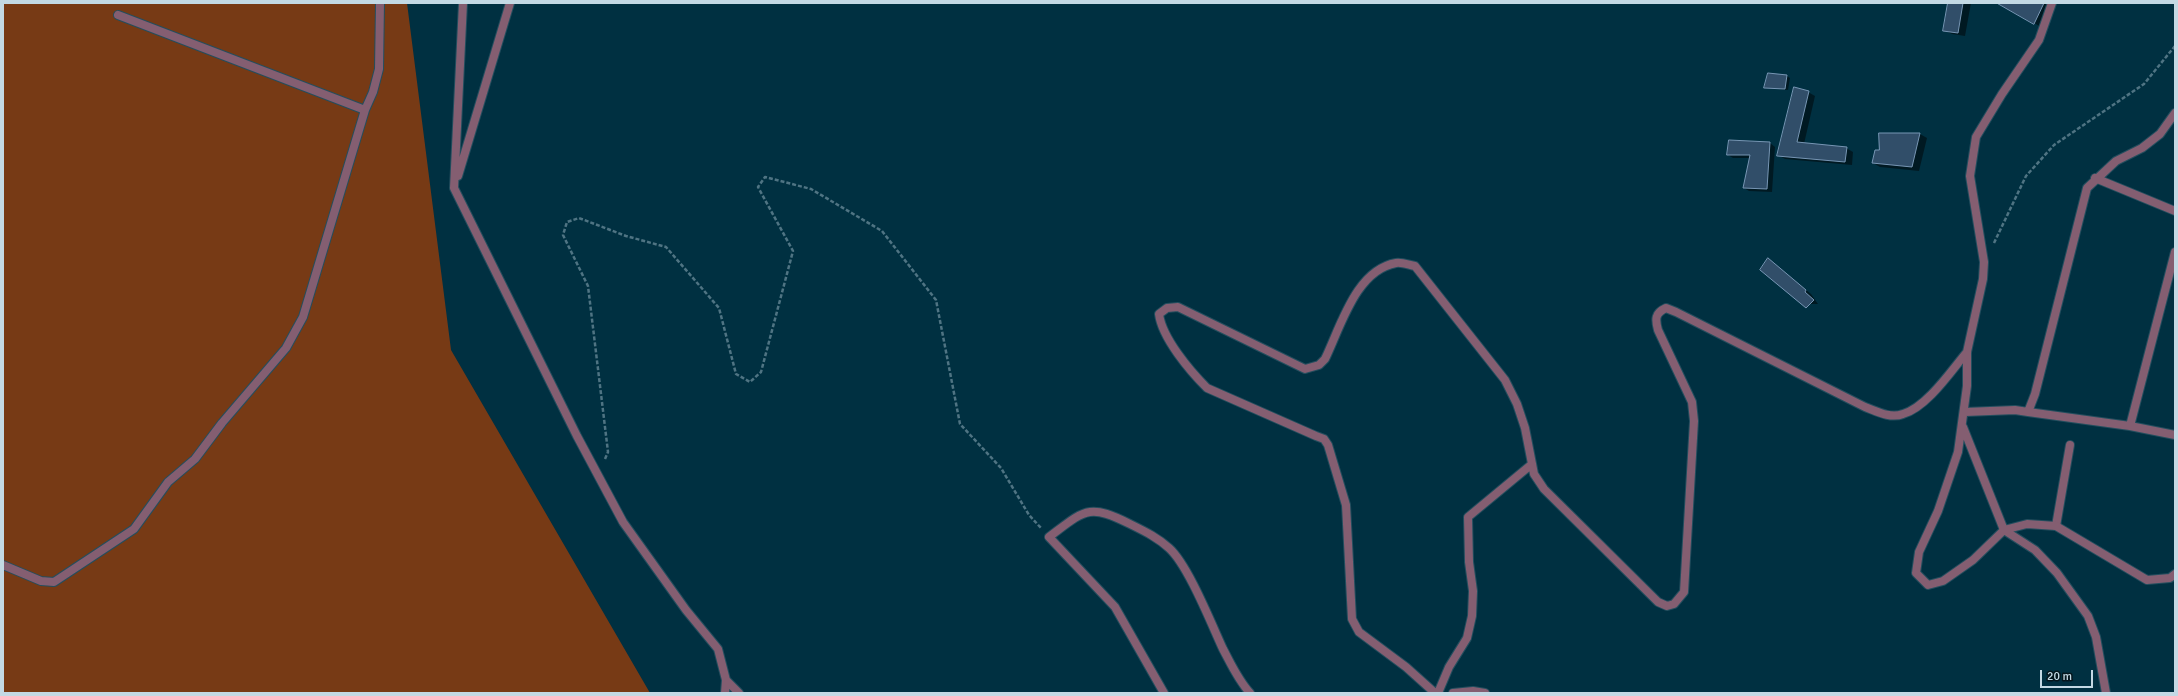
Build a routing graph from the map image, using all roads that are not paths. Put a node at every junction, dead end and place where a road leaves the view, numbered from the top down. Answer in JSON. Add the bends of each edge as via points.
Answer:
{"nodes":[{"id":1,"x":380,"y":3,"type":"edge"},
{"id":2,"x":463,"y":3,"type":"edge"},
{"id":3,"x":510,"y":3,"type":"edge"},
{"id":4,"x":2052,"y":3,"type":"edge"},
{"id":5,"x":118,"y":16,"type":"dead end"},
{"id":6,"x":365,"y":110,"type":"junction"},
{"id":7,"x":2175,"y":113,"type":"edge"},
{"id":8,"x":2095,"y":178,"type":"junction"},
{"id":9,"x":454,"y":188,"type":"junction"},
{"id":10,"x":2175,"y":211,"type":"edge"},
{"id":11,"x":2175,"y":252,"type":"edge"},
{"id":12,"x":1967,"y":352,"type":"junction"},
{"id":13,"x":1965,"y":412,"type":"junction"},
{"id":14,"x":2028,"y":412,"type":"junction"},
{"id":15,"x":1962,"y":426,"type":"junction"},
{"id":16,"x":2130,"y":426,"type":"junction"},
{"id":17,"x":2175,"y":435,"type":"edge"},
{"id":18,"x":2070,"y":445,"type":"dead end"},
{"id":19,"x":1532,"y":464,"type":"junction"},
{"id":20,"x":2056,"y":526,"type":"junction"},
{"id":21,"x":2004,"y":530,"type":"junction"},
{"id":22,"x":3,"y":565,"type":"edge"},
{"id":23,"x":2175,"y":574,"type":"edge"},
{"id":24,"x":726,"y":680,"type":"junction"},
{"id":25,"x":725,"y":693,"type":"edge"},
{"id":26,"x":739,"y":693,"type":"edge"},
{"id":27,"x":1164,"y":693,"type":"edge"},
{"id":28,"x":1250,"y":693,"type":"edge"},
{"id":29,"x":1436,"y":693,"type":"edge"},
{"id":30,"x":1453,"y":693,"type":"edge"},
{"id":31,"x":1485,"y":693,"type":"edge"},
{"id":32,"x":2106,"y":693,"type":"edge"}],
"edges":[{"from":1,"to":6,"type":"street","via":[[379,69]]},
{"from":2,"to":9,"type":"street"},
{"from":3,"to":9,"type":"street"},
{"from":4,"to":12,"type":"street","via":[[2039,40],[1976,137],[1970,176],[1984,262],[1983,279]]},
{"from":5,"to":6,"type":"street"},
{"from":6,"to":22,"type":"street","via":[[302,317],[286,348],[195,459],[168,482],[134,529],[54,582],[41,582]]},
{"from":7,"to":8,"type":"street","via":[[2160,134],[2142,148],[2116,161]]},
{"from":8,"to":10,"type":"street"},
{"from":8,"to":14,"type":"street","via":[[2086,188],[2035,394]]},
{"from":9,"to":24,"type":"street","via":[[623,522],[686,610],[718,649]]},
{"from":11,"to":16,"type":"street"},
{"from":12,"to":13,"type":"street"},
{"from":12,"to":19,"type":"street","via":[[1923,402],[1903,414],[1886,415],[1864,407],[1676,312],[1666,308],[1657,314],[1658,330],[1692,402],[1694,421],[1684,592],[1674,604],[1667,606],[1658,602],[1544,489],[1534,474]]},
{"from":13,"to":14,"type":"street"},
{"from":13,"to":15,"type":"street"},
{"from":14,"to":16,"type":"street"},
{"from":15,"to":21,"type":"street"},
{"from":15,"to":21,"type":"street","via":[[1958,452],[1938,510],[1919,552],[1916,573],[1928,585],[1944,581],[1973,560]]},
{"from":16,"to":17,"type":"street"},
{"from":18,"to":20,"type":"street"},
{"from":19,"to":29,"type":"street","via":[[1468,517],[1469,562],[1473,591],[1472,616],[1467,638]]},
{"from":19,"to":29,"type":"street","via":[[1525,428],[1505,380],[1415,266],[1398,263],[1379,269],[1366,279],[1357,291],[1325,359],[1318,365],[1305,369],[1178,307],[1167,308],[1159,314],[1162,327],[1195,376],[1207,388],[1324,439],[1346,505],[1352,619],[1355,626],[1359,632]]},
{"from":20,"to":21,"type":"street","via":[[2027,524]]},
{"from":20,"to":23,"type":"street","via":[[2147,580],[2170,578]]},
{"from":21,"to":32,"type":"street","via":[[2035,550],[2058,573],[2088,616],[2096,637]]},
{"from":24,"to":25,"type":"street"},
{"from":24,"to":26,"type":"street"},
{"from":27,"to":28,"type":"street","via":[[1115,607],[1049,537],[1085,512],[1108,513],[1153,535],[1170,548],[1182,565],[1236,676]]},
{"from":30,"to":31,"type":"street"}]}
